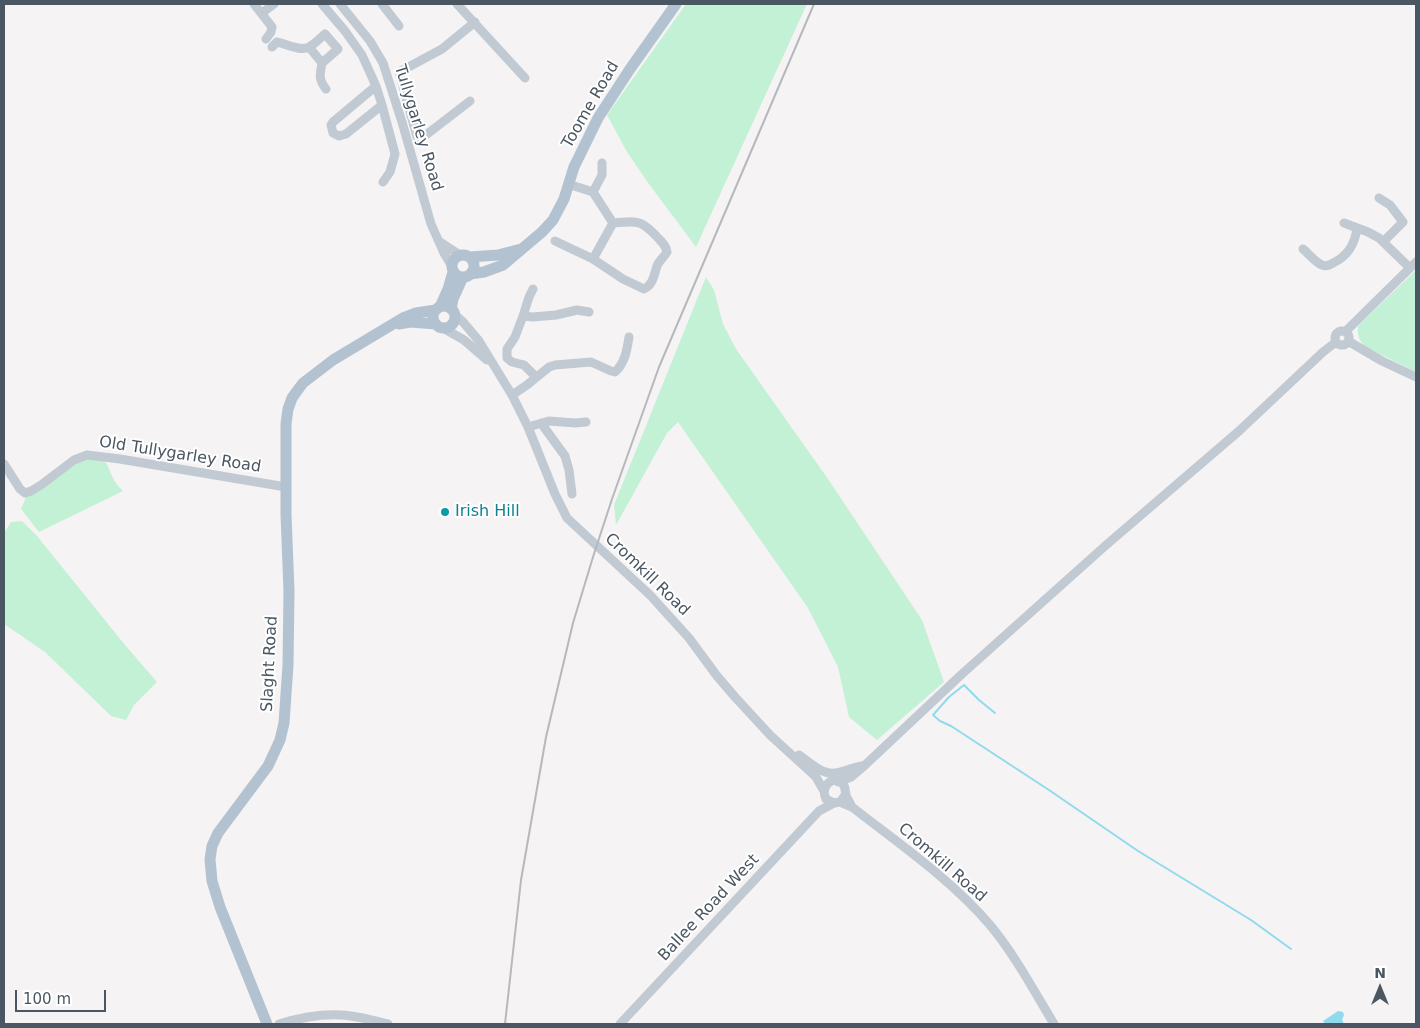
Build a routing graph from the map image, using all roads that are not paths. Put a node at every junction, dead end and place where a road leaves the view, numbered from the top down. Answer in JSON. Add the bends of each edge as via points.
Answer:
{"nodes":[{"id":1,"x":254,"y":4,"type":"edge"},
{"id":2,"x":274,"y":4,"type":"edge"},
{"id":3,"x":322,"y":4,"type":"edge"},
{"id":4,"x":340,"y":4,"type":"edge"},
{"id":5,"x":382,"y":4,"type":"edge"},
{"id":6,"x":457,"y":4,"type":"edge"},
{"id":7,"x":676,"y":4,"type":"edge"},
{"id":8,"x":262,"y":13,"type":"junction"},
{"id":9,"x":393,"y":18,"type":"junction"},
{"id":10,"x":475,"y":22,"type":"junction"},
{"id":11,"x":385,"y":25,"type":"dead end"},
{"id":12,"x":399,"y":26,"type":"dead end"},
{"id":13,"x":345,"y":31,"type":"junction"},
{"id":14,"x":266,"y":38,"type":"dead end"},
{"id":15,"x":332,"y":42,"type":"junction"},
{"id":16,"x":272,"y":47,"type":"dead end"},
{"id":17,"x":309,"y":47,"type":"junction"},
{"id":18,"x":322,"y":63,"type":"junction"},
{"id":19,"x":525,"y":78,"type":"dead end"},
{"id":20,"x":376,"y":86,"type":"junction"},
{"id":21,"x":326,"y":89,"type":"dead end"},
{"id":22,"x":471,"y":99,"type":"dead end"},
{"id":23,"x":382,"y":105,"type":"junction"},
{"id":24,"x":602,"y":163,"type":"dead end"},
{"id":25,"x":383,"y":182,"type":"dead end"},
{"id":26,"x":568,"y":184,"type":"junction"},
{"id":27,"x":592,"y":192,"type":"junction"},
{"id":28,"x":1379,"y":198,"type":"dead end"},
{"id":29,"x":613,"y":223,"type":"junction"},
{"id":30,"x":1344,"y":223,"type":"dead end"},
{"id":31,"x":1357,"y":228,"type":"junction"},
{"id":32,"x":555,"y":241,"type":"dead end"},
{"id":33,"x":440,"y":242,"type":"junction"},
{"id":34,"x":1382,"y":242,"type":"junction"},
{"id":35,"x":522,"y":248,"type":"junction"},
{"id":36,"x":1303,"y":249,"type":"dead end"},
{"id":37,"x":465,"y":256,"type":"junction"},
{"id":38,"x":593,"y":259,"type":"junction"},
{"id":39,"x":1413,"y":265,"type":"edge"},
{"id":40,"x":459,"y":272,"type":"junction"},
{"id":41,"x":533,"y":289,"type":"dead end"},
{"id":42,"x":445,"y":310,"type":"junction"},
{"id":43,"x":589,"y":312,"type":"dead end"},
{"id":44,"x":523,"y":316,"type":"junction"},
{"id":45,"x":390,"y":326,"type":"junction"},
{"id":46,"x":439,"y":326,"type":"junction"},
{"id":47,"x":1345,"y":332,"type":"junction"},
{"id":48,"x":629,"y":337,"type":"dead end"},
{"id":49,"x":1348,"y":341,"type":"junction"},
{"id":50,"x":1336,"y":342,"type":"junction"},
{"id":51,"x":496,"y":368,"type":"junction"},
{"id":52,"x":1416,"y":377,"type":"edge"},
{"id":53,"x":536,"y":378,"type":"junction"},
{"id":54,"x":512,"y":395,"type":"junction"},
{"id":55,"x":586,"y":422,"type":"dead end"},
{"id":56,"x":541,"y":423,"type":"junction"},
{"id":57,"x":528,"y":427,"type":"junction"},
{"id":58,"x":4,"y":464,"type":"edge"},
{"id":59,"x":286,"y":487,"type":"junction"},
{"id":60,"x":572,"y":494,"type":"dead end"},
{"id":61,"x":776,"y":740,"type":"junction"},
{"id":62,"x":864,"y":766,"type":"junction"},
{"id":63,"x":816,"y":776,"type":"junction"},
{"id":64,"x":851,"y":777,"type":"junction"},
{"id":65,"x":835,"y":782,"type":"junction"},
{"id":66,"x":824,"y":794,"type":"junction"},
{"id":67,"x":841,"y":797,"type":"junction"},
{"id":68,"x":819,"y":811,"type":"junction"},
{"id":69,"x":267,"y":1024,"type":"edge"},
{"id":70,"x":278,"y":1024,"type":"edge"},
{"id":71,"x":388,"y":1024,"type":"edge"},
{"id":72,"x":620,"y":1024,"type":"edge"},
{"id":73,"x":1054,"y":1024,"type":"edge"}],
"edges":[{"from":1,"to":8,"type":"street"},
{"from":2,"to":8,"type":"street"},
{"from":3,"to":13,"type":"street"},
{"from":4,"to":33,"type":"street","name":"Tullygarley Road","via":[[384,63],[431,224]]},
{"from":5,"to":9,"type":"street"},
{"from":6,"to":10,"type":"street"},
{"from":7,"to":26,"type":"main road","name":"Toome Road","via":[[598,118]]},
{"from":8,"to":14,"type":"street","via":[[272,26]]},
{"from":9,"to":11,"type":"street"},
{"from":9,"to":12,"type":"street"},
{"from":10,"to":19,"type":"street"},
{"from":10,"to":22,"type":"street","via":[[442,49],[401,71],[400,75],[417,137],[422,138]]},
{"from":13,"to":15,"type":"street"},
{"from":13,"to":20,"type":"street","via":[[362,55]]},
{"from":15,"to":17,"type":"street","via":[[325,34]]},
{"from":15,"to":18,"type":"street","via":[[338,49]]},
{"from":16,"to":17,"type":"street","via":[[277,42],[297,48]]},
{"from":17,"to":18,"type":"street"},
{"from":18,"to":21,"type":"street","via":[[320,82]]},
{"from":20,"to":23,"type":"street"},
{"from":20,"to":23,"type":"street","via":[[333,122],[333,133],[346,134]]},
{"from":23,"to":25,"type":"street","via":[[395,154]]},
{"from":24,"to":27,"type":"street","via":[[602,175]]},
{"from":26,"to":27,"type":"street"},
{"from":26,"to":35,"type":"main road","name":"Toome Road","via":[[553,220]]},
{"from":27,"to":29,"type":"street"},
{"from":28,"to":34,"type":"street","via":[[1403,222]]},
{"from":29,"to":38,"type":"street"},
{"from":29,"to":38,"type":"street","via":[[644,224],[667,248],[650,285],[646,289],[637,287]]},
{"from":30,"to":31,"type":"street"},
{"from":31,"to":34,"type":"street"},
{"from":31,"to":36,"type":"street","via":[[1350,250],[1329,265],[1320,264]]},
{"from":32,"to":38,"type":"street"},
{"from":33,"to":37,"type":"street"},
{"from":33,"to":40,"type":"street","name":"Tullygarley Road","via":[[444,254]]},
{"from":34,"to":39,"type":"street"},
{"from":35,"to":37,"type":"main road","name":"Toome Road","via":[[498,255]]},
{"from":35,"to":40,"type":"main road","name":"Toome Road","via":[[504,265],[484,272]]},
{"from":37,"to":40,"type":"main road","via":[[454,259]]},
{"from":37,"to":40,"type":"main road","via":[[473,261],[473,270]]},
{"from":39,"to":47,"type":"street"},
{"from":40,"to":42,"type":"main road","via":[[453,299]]},
{"from":41,"to":44,"type":"street"},
{"from":42,"to":45,"type":"main road","name":"Slaght Road","via":[[409,315]]},
{"from":42,"to":46,"type":"main road","via":[[433,319]]},
{"from":42,"to":46,"type":"main road","via":[[453,323],[449,327]]},
{"from":42,"to":51,"type":"street","name":"Cromkill Road","via":[[462,322],[479,341]]},
{"from":43,"to":44,"type":"street","via":[[577,310],[556,315]]},
{"from":44,"to":53,"type":"street","via":[[507,349],[507,358],[524,365]]},
{"from":45,"to":46,"type":"main road","name":"Slaght Road","via":[[410,322]]},
{"from":45,"to":59,"type":"main road","name":"Slaght Road","via":[[333,360],[303,383],[292,398],[286,424]]},
{"from":46,"to":51,"type":"street","name":"Cromkill Road","via":[[472,346]]},
{"from":47,"to":49,"type":"street"},
{"from":47,"to":50,"type":"street","via":[[1336,334]]},
{"from":48,"to":53,"type":"street","via":[[625,356],[615,372],[588,362],[549,367]]},
{"from":49,"to":50,"type":"street","via":[[1342,345]]},
{"from":49,"to":52,"type":"street"},
{"from":50,"to":62,"type":"street","via":[[1010,630]]},
{"from":51,"to":54,"type":"street","name":"Cromkill Road"},
{"from":53,"to":54,"type":"street"},
{"from":54,"to":57,"type":"street","name":"Cromkill Road"},
{"from":55,"to":56,"type":"street"},
{"from":56,"to":57,"type":"street"},
{"from":56,"to":60,"type":"street","via":[[566,459]]},
{"from":57,"to":61,"type":"street","name":"Cromkill Road","via":[[567,518],[650,595],[729,690]]},
{"from":58,"to":59,"type":"street","name":"Old Tullygarley Road","via":[[25,493],[74,460],[88,455]]},
{"from":59,"to":69,"type":"main road","name":"Slaght Road","via":[[289,591],[284,723],[268,766],[218,833],[210,860],[216,897]]},
{"from":61,"to":62,"type":"street","via":[[827,773]]},
{"from":61,"to":63,"type":"street","name":"Cromkill Road"},
{"from":62,"to":64,"type":"street"},
{"from":63,"to":65,"type":"street","name":"Cromkill Road"},
{"from":63,"to":66,"type":"street","name":"Cromkill Road"},
{"from":64,"to":65,"type":"street"},
{"from":64,"to":67,"type":"street"},
{"from":65,"to":66,"type":"street","via":[[826,785]]},
{"from":65,"to":67,"type":"street","via":[[844,785]]},
{"from":66,"to":67,"type":"street","via":[[828,801]]},
{"from":66,"to":68,"type":"street","name":"Ballee Road West"},
{"from":67,"to":68,"type":"street","name":"Ballee Road West"},
{"from":67,"to":73,"type":"street","name":"Cromkill Road","via":[[952,886],[990,925]]},
{"from":68,"to":72,"type":"street","name":"Ballee Road West"},
{"from":70,"to":71,"type":"street","via":[[336,1015]]}]}
